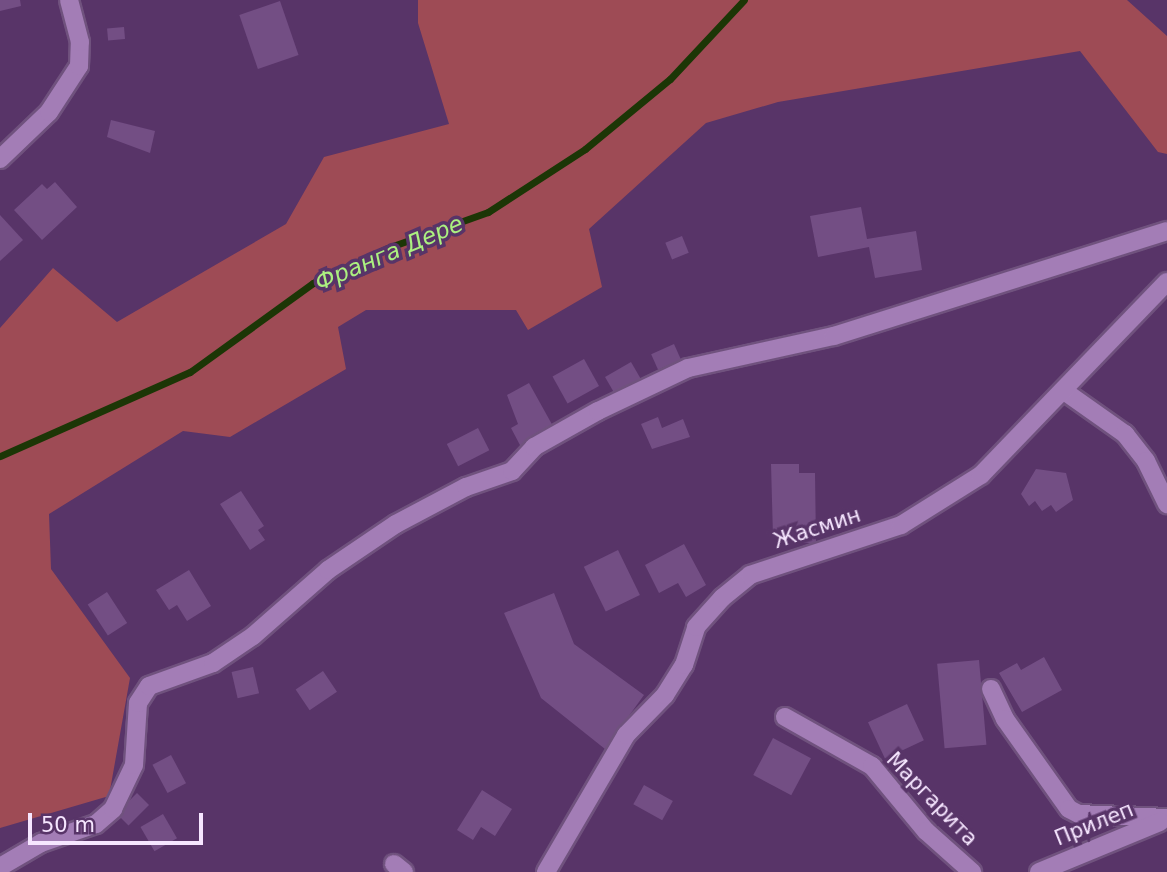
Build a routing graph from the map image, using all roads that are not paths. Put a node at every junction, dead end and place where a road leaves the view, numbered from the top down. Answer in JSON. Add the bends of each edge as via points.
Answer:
{"nodes":[{"id":1,"x":69,"y":0,"type":"edge"},
{"id":2,"x":0,"y":159,"type":"edge"},
{"id":3,"x":1167,"y":230,"type":"edge"},
{"id":4,"x":1167,"y":282,"type":"edge"},
{"id":5,"x":1064,"y":391,"type":"junction"},
{"id":6,"x":1167,"y":504,"type":"edge"},
{"id":7,"x":991,"y":688,"type":"dead end"},
{"id":8,"x":785,"y":717,"type":"dead end"},
{"id":9,"x":1167,"y":819,"type":"edge"},
{"id":10,"x":0,"y":867,"type":"edge"},
{"id":11,"x":546,"y":872,"type":"edge"},
{"id":12,"x":972,"y":872,"type":"edge"},
{"id":13,"x":1039,"y":872,"type":"edge"}],
"edges":[{"from":1,"to":2,"type":"street","via":[[80,42],[79,66],[49,112]]},
{"from":3,"to":10,"type":"street","via":[[860,329],[688,368],[598,411],[534,447],[512,471],[466,487],[396,524],[328,570],[253,636],[213,663],[149,686],[138,703],[134,765],[113,809],[96,824],[41,843]]},
{"from":4,"to":5,"type":"street","name":"Жасмин"},
{"from":5,"to":6,"type":"street","via":[[1125,434],[1146,461]]},
{"from":5,"to":11,"type":"street","name":"Жасмин","via":[[981,475],[901,524],[750,575],[722,598],[696,626],[684,665],[665,695],[626,735]]},
{"from":7,"to":9,"type":"street","via":[[1005,719],[1069,809],[1079,814]]},
{"from":8,"to":12,"type":"street","name":"Маргарита","via":[[872,766],[926,831]]},
{"from":9,"to":13,"type":"street","name":"Прилеп"}]}
